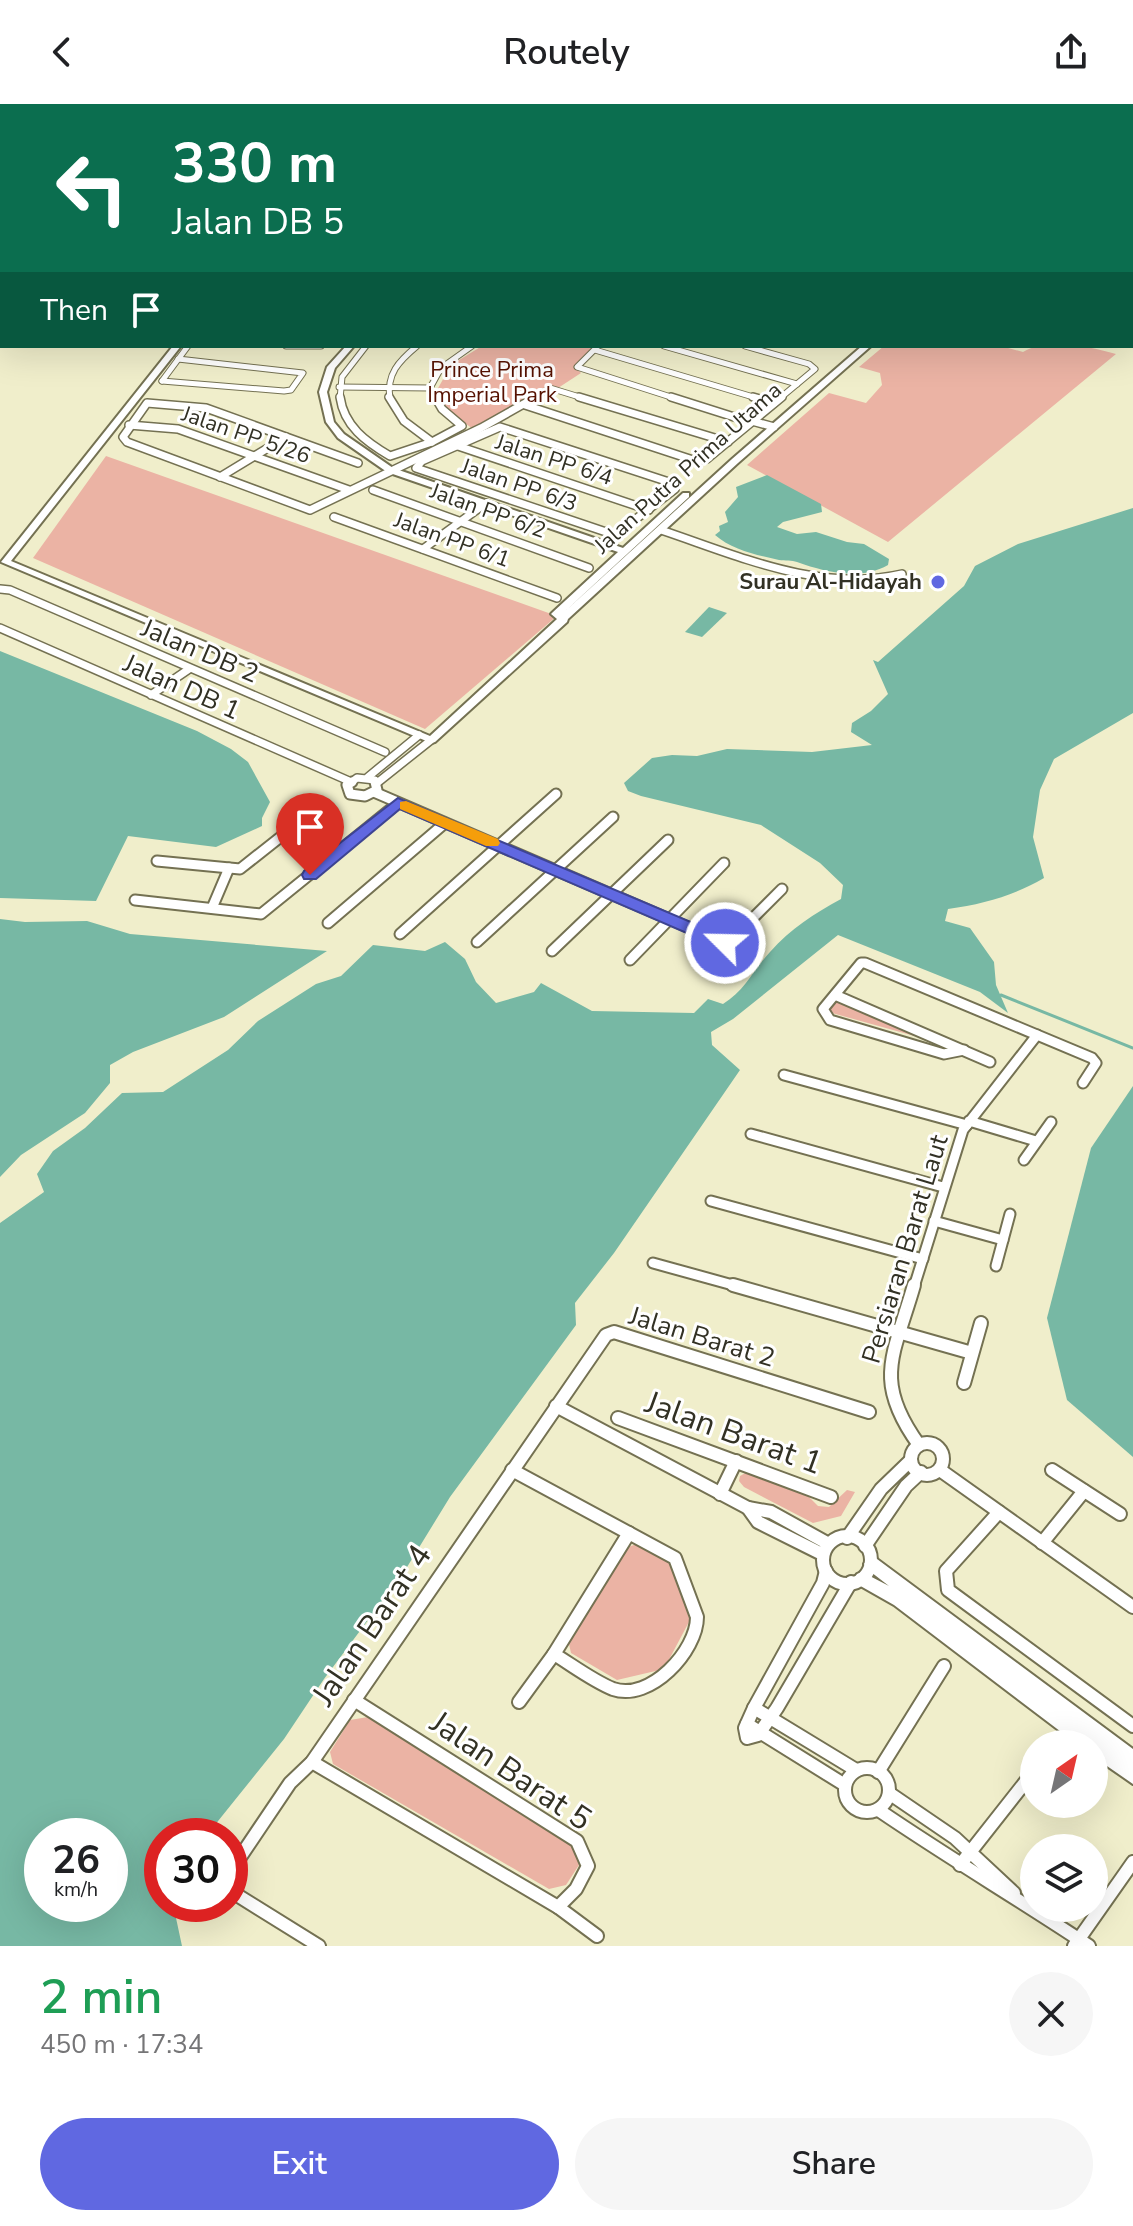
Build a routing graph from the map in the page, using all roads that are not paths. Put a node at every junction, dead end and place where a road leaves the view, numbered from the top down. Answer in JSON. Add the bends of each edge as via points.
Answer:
{"nodes":[{"id":1,"x":175,"y":348,"type":"edge"},
{"id":2,"x":186,"y":348,"type":"edge"},
{"id":3,"x":348,"y":348,"type":"edge"},
{"id":4,"x":364,"y":348,"type":"edge"},
{"id":5,"x":415,"y":348,"type":"edge"},
{"id":6,"x":469,"y":348,"type":"edge"},
{"id":7,"x":597,"y":348,"type":"edge"},
{"id":8,"x":671,"y":348,"type":"edge"},
{"id":9,"x":752,"y":348,"type":"edge"},
{"id":10,"x":856,"y":348,"type":"edge"},
{"id":11,"x":865,"y":348,"type":"edge"},
{"id":12,"x":178,"y":359,"type":"junction"},
{"id":13,"x":797,"y":384,"type":"junction"},
{"id":14,"x":339,"y":387,"type":"junction"},
{"id":15,"x":387,"y":387,"type":"junction"},
{"id":16,"x":430,"y":388,"type":"junction"},
{"id":17,"x":774,"y":403,"type":"junction"},
{"id":18,"x":525,"y":405,"type":"junction"},
{"id":19,"x":750,"y":422,"type":"junction"},
{"id":20,"x":129,"y":425,"type":"junction"},
{"id":21,"x":768,"y":427,"type":"junction"},
{"id":22,"x":286,"y":437,"type":"junction"},
{"id":23,"x":432,"y":442,"type":"junction"},
{"id":24,"x":448,"y":442,"type":"junction"},
{"id":25,"x":728,"y":442,"type":"junction"},
{"id":26,"x":457,"y":446,"type":"junction"},
{"id":27,"x":254,"y":457,"type":"junction"},
{"id":28,"x":358,"y":463,"type":"dead end"},
{"id":29,"x":390,"y":470,"type":"junction"},
{"id":30,"x":220,"y":477,"type":"junction"},
{"id":31,"x":349,"y":490,"type":"junction"},
{"id":32,"x":373,"y":490,"type":"dead end"},
{"id":33,"x":486,"y":503,"type":"junction"},
{"id":34,"x":649,"y":510,"type":"junction"},
{"id":35,"x":334,"y":517,"type":"dead end"},
{"id":36,"x":462,"y":521,"type":"junction"},
{"id":37,"x":661,"y":530,"type":"junction"},
{"id":38,"x":423,"y":549,"type":"junction"},
{"id":39,"x":624,"y":551,"type":"junction"},
{"id":40,"x":3,"y":565,"type":"edge"},
{"id":41,"x":589,"y":568,"type":"dead end"},
{"id":42,"x":902,"y":574,"type":"dead end"},
{"id":43,"x":0,"y":589,"type":"edge"},
{"id":44,"x":557,"y":598,"type":"dead end"},
{"id":45,"x":564,"y":620,"type":"junction"},
{"id":46,"x":0,"y":628,"type":"edge"},
{"id":47,"x":189,"y":669,"type":"junction"},
{"id":48,"x":151,"y":695,"type":"junction"},
{"id":49,"x":419,"y":735,"type":"junction"},
{"id":50,"x":431,"y":740,"type":"junction"},
{"id":51,"x":385,"y":752,"type":"dead end"},
{"id":52,"x":368,"y":777,"type":"junction"},
{"id":53,"x":349,"y":781,"type":"junction"},
{"id":54,"x":376,"y":788,"type":"junction"},
{"id":55,"x":556,"y":794,"type":"dead end"},
{"id":56,"x":398,"y":803,"type":"junction"},
{"id":57,"x":321,"y":805,"type":"dead end"},
{"id":58,"x":613,"y":817,"type":"dead end"},
{"id":59,"x":445,"y":823,"type":"junction"},
{"id":60,"x":668,"y":840,"type":"dead end"},
{"id":61,"x":499,"y":846,"type":"junction"},
{"id":62,"x":157,"y":861,"type":"dead end"},
{"id":63,"x":724,"y":863,"type":"dead end"},
{"id":64,"x":229,"y":868,"type":"junction"},
{"id":65,"x":555,"y":871,"type":"junction"},
{"id":66,"x":782,"y":889,"type":"dead end"},
{"id":67,"x":611,"y":895,"type":"junction"},
{"id":68,"x":135,"y":900,"type":"dead end"},
{"id":69,"x":212,"y":908,"type":"junction"},
{"id":70,"x":670,"y":920,"type":"junction"},
{"id":71,"x":328,"y":923,"type":"dead end"},
{"id":72,"x":400,"y":934,"type":"dead end"},
{"id":73,"x":477,"y":942,"type":"dead end"},
{"id":74,"x":552,"y":951,"type":"dead end"},
{"id":75,"x":630,"y":960,"type":"dead end"},
{"id":76,"x":835,"y":995,"type":"junction"},
{"id":77,"x":1037,"y":1035,"type":"junction"},
{"id":78,"x":964,"y":1050,"type":"junction"},
{"id":79,"x":990,"y":1062,"type":"dead end"},
{"id":80,"x":784,"y":1075,"type":"dead end"},
{"id":81,"x":1083,"y":1083,"type":"dead end"},
{"id":82,"x":1051,"y":1122,"type":"dead end"},
{"id":83,"x":968,"y":1123,"type":"junction"},
{"id":84,"x":751,"y":1134,"type":"dead end"},
{"id":85,"x":1036,"y":1141,"type":"junction"},
{"id":86,"x":1024,"y":1160,"type":"dead end"},
{"id":87,"x":943,"y":1187,"type":"junction"},
{"id":88,"x":711,"y":1201,"type":"dead end"},
{"id":89,"x":1010,"y":1214,"type":"dead end"},
{"id":90,"x":934,"y":1221,"type":"junction"},
{"id":91,"x":1003,"y":1240,"type":"junction"},
{"id":92,"x":923,"y":1259,"type":"junction"},
{"id":93,"x":653,"y":1263,"type":"dead end"},
{"id":94,"x":996,"y":1266,"type":"dead end"},
{"id":95,"x":981,"y":1323,"type":"dead end"},
{"id":96,"x":901,"y":1333,"type":"junction"},
{"id":97,"x":972,"y":1353,"type":"junction"},
{"id":98,"x":964,"y":1383,"type":"dead end"},
{"id":99,"x":556,"y":1406,"type":"junction"},
{"id":100,"x":869,"y":1412,"type":"dead end"},
{"id":101,"x":618,"y":1418,"type":"dead end"},
{"id":102,"x":919,"y":1445,"type":"junction"},
{"id":103,"x":736,"y":1461,"type":"junction"},
{"id":104,"x":910,"y":1461,"type":"junction"},
{"id":105,"x":512,"y":1470,"type":"junction"},
{"id":106,"x":940,"y":1470,"type":"junction"},
{"id":107,"x":1052,"y":1470,"type":"dead end"},
{"id":108,"x":921,"y":1472,"type":"junction"},
{"id":109,"x":1084,"y":1491,"type":"junction"},
{"id":110,"x":720,"y":1494,"type":"junction"},
{"id":111,"x":831,"y":1497,"type":"dead end"},
{"id":112,"x":999,"y":1512,"type":"junction"},
{"id":113,"x":1120,"y":1514,"type":"dead end"},
{"id":114,"x":629,"y":1533,"type":"junction"},
{"id":115,"x":847,"y":1538,"type":"junction"},
{"id":116,"x":1042,"y":1543,"type":"junction"},
{"id":117,"x":865,"y":1546,"type":"junction"},
{"id":118,"x":825,"y":1549,"type":"junction"},
{"id":119,"x":872,"y":1564,"type":"junction"},
{"id":120,"x":826,"y":1571,"type":"junction"},
{"id":121,"x":856,"y":1580,"type":"junction"},
{"id":122,"x":1133,"y":1607,"type":"edge"},
{"id":123,"x":554,"y":1654,"type":"junction"},
{"id":124,"x":944,"y":1666,"type":"dead end"},
{"id":125,"x":354,"y":1700,"type":"junction"},
{"id":126,"x":519,"y":1702,"type":"dead end"},
{"id":127,"x":754,"y":1708,"type":"junction"},
{"id":128,"x":770,"y":1717,"type":"junction"},
{"id":129,"x":1133,"y":1726,"type":"edge"},
{"id":130,"x":1071,"y":1730,"type":"edge"},
{"id":131,"x":760,"y":1732,"type":"junction"},
{"id":132,"x":1108,"y":1758,"type":"edge"},
{"id":133,"x":1133,"y":1759,"type":"edge"},
{"id":134,"x":312,"y":1762,"type":"junction"},
{"id":135,"x":856,"y":1770,"type":"junction"},
{"id":136,"x":878,"y":1772,"type":"junction"},
{"id":137,"x":1133,"y":1776,"type":"edge"},
{"id":138,"x":845,"y":1785,"type":"junction"},
{"id":139,"x":1020,"y":1788,"type":"edge"},
{"id":140,"x":889,"y":1793,"type":"junction"},
{"id":141,"x":880,"y":1811,"type":"junction"},
{"id":142,"x":248,"y":1847,"type":"edge"},
{"id":143,"x":970,"y":1851,"type":"junction"},
{"id":144,"x":1133,"y":1862,"type":"edge"},
{"id":145,"x":960,"y":1865,"type":"junction"},
{"id":146,"x":1020,"y":1899,"type":"edge"},
{"id":147,"x":1020,"y":1900,"type":"edge"},
{"id":148,"x":248,"y":1902,"type":"edge"},
{"id":149,"x":558,"y":1907,"type":"junction"},
{"id":150,"x":1051,"y":1922,"type":"edge"},
{"id":151,"x":597,"y":1936,"type":"dead end"},
{"id":152,"x":1081,"y":1944,"type":"edge"},
{"id":153,"x":319,"y":1946,"type":"edge"}],
"edges":[{"from":1,"to":40,"type":"street"},
{"from":2,"to":12,"type":"street"},
{"from":3,"to":29,"type":"street","via":[[331,367],[323,392],[325,409],[341,436]]},
{"from":4,"to":14,"type":"street","via":[[349,362]]},
{"from":5,"to":15,"type":"street","via":[[392,369]]},
{"from":6,"to":16,"type":"street","via":[[441,368]]},
{"from":7,"to":17,"type":"street"},
{"from":7,"to":19,"type":"street","via":[[577,367]]},
{"from":8,"to":13,"type":"street"},
{"from":9,"to":13,"type":"street","via":[[815,369]]},
{"from":10,"to":21,"type":"street","name":"Jalan Putra Prima Utama"},
{"from":11,"to":21,"type":"street","name":"Jalan Putra Prima Utama"},
{"from":12,"to":12,"type":"street","via":[[162,381],[287,391],[303,373]]},
{"from":13,"to":17,"type":"street"},
{"from":14,"to":15,"type":"street"},
{"from":14,"to":23,"type":"street","via":[[340,412],[354,432],[382,452],[399,455]]},
{"from":15,"to":16,"type":"street"},
{"from":15,"to":23,"type":"street","via":[[399,419]]},
{"from":16,"to":23,"type":"street","via":[[442,409],[462,426]]},
{"from":17,"to":19,"type":"street"},
{"from":18,"to":24,"type":"street"},
{"from":18,"to":25,"type":"street","via":[[550,388],[558,389]]},
{"from":18,"to":25,"type":"street","via":[[696,461]]},
{"from":19,"to":21,"type":"street"},
{"from":19,"to":25,"type":"street"},
{"from":20,"to":22,"type":"street","via":[[147,403],[206,408]]},
{"from":20,"to":27,"type":"street","name":"Jalan PP 5/26","via":[[178,429]]},
{"from":20,"to":30,"type":"street","via":[[123,437],[127,442]]},
{"from":21,"to":37,"type":"street","name":"Jalan Putra Prima Utama"},
{"from":21,"to":39,"type":"street","name":"Jalan Putra Prima Utama"},
{"from":22,"to":27,"type":"street"},
{"from":22,"to":28,"type":"street"},
{"from":24,"to":26,"type":"street","name":"Jalan PP 6/4"},
{"from":24,"to":29,"type":"street"},
{"from":26,"to":34,"type":"street","name":"Jalan PP 6/4"},
{"from":26,"to":34,"type":"street","via":[[505,428],[675,485]]},
{"from":26,"to":34,"type":"street","name":"Jalan PP 6/3","via":[[416,465],[608,534],[620,534]]},
{"from":27,"to":30,"type":"street"},
{"from":27,"to":31,"type":"street","name":"Jalan PP 5/26"},
{"from":29,"to":31,"type":"street"},
{"from":29,"to":33,"type":"street"},
{"from":30,"to":31,"type":"street","via":[[310,510]]},
{"from":32,"to":36,"type":"street","name":"Jalan PP 6/2"},
{"from":33,"to":36,"type":"street"},
{"from":33,"to":39,"type":"street"},
{"from":35,"to":38,"type":"street","name":"Jalan PP 6/1"},
{"from":36,"to":38,"type":"street"},
{"from":36,"to":41,"type":"street","name":"Jalan PP 6/2"},
{"from":37,"to":42,"type":"street","via":[[834,580],[871,581]]},
{"from":37,"to":45,"type":"street","name":"Jalan Putra Prima Utama"},
{"from":38,"to":44,"type":"street","name":"Jalan PP 6/1"},
{"from":39,"to":45,"type":"street","name":"Jalan Putra Prima Utama","via":[[556,614]]},
{"from":40,"to":49,"type":"street"},
{"from":43,"to":47,"type":"street","name":"Jalan DB 2"},
{"from":45,"to":50,"type":"street","name":"Jalan Putra Prima Utama"},
{"from":46,"to":48,"type":"street","name":"Jalan DB 1"},
{"from":47,"to":48,"type":"street"},
{"from":47,"to":51,"type":"street","name":"Jalan DB 2"},
{"from":48,"to":53,"type":"street","name":"Jalan DB 1"},
{"from":49,"to":50,"type":"street"},
{"from":49,"to":52,"type":"street"},
{"from":50,"to":54,"type":"street"},
{"from":52,"to":53,"type":"street"},
{"from":52,"to":54,"type":"street"},
{"from":53,"to":54,"type":"street","name":"Jalan DB 1","via":[[350,794],[360,796]]},
{"from":54,"to":56,"type":"street"},
{"from":55,"to":61,"type":"street"},
{"from":56,"to":59,"type":"street"},
{"from":56,"to":69,"type":"street","via":[[261,914]]},
{"from":57,"to":64,"type":"street","via":[[245,866]]},
{"from":58,"to":65,"type":"street"},
{"from":59,"to":61,"type":"street"},
{"from":59,"to":71,"type":"street"},
{"from":60,"to":67,"type":"street"},
{"from":61,"to":65,"type":"street"},
{"from":61,"to":72,"type":"street"},
{"from":62,"to":64,"type":"street"},
{"from":63,"to":70,"type":"street"},
{"from":64,"to":69,"type":"street"},
{"from":65,"to":67,"type":"street"},
{"from":65,"to":73,"type":"street"},
{"from":66,"to":70,"type":"street","via":[[730,944]]},
{"from":67,"to":70,"type":"street"},
{"from":67,"to":74,"type":"street"},
{"from":68,"to":69,"type":"street"},
{"from":70,"to":75,"type":"street"},
{"from":76,"to":77,"type":"street","via":[[865,963]]},
{"from":76,"to":78,"type":"street"},
{"from":76,"to":78,"type":"street","via":[[823,1010],[830,1020],[944,1054]]},
{"from":77,"to":81,"type":"street","via":[[1092,1058],[1096,1063]]},
{"from":77,"to":83,"type":"street","name":"Persiaran Barat Laut"},
{"from":78,"to":79,"type":"street"},
{"from":80,"to":83,"type":"street"},
{"from":82,"to":85,"type":"street"},
{"from":83,"to":85,"type":"street"},
{"from":83,"to":87,"type":"street","name":"Persiaran Barat Laut"},
{"from":84,"to":87,"type":"street"},
{"from":85,"to":86,"type":"street"},
{"from":87,"to":90,"type":"street","name":"Persiaran Barat Laut"},
{"from":88,"to":92,"type":"street"},
{"from":89,"to":91,"type":"street"},
{"from":90,"to":91,"type":"street"},
{"from":90,"to":92,"type":"street","name":"Persiaran Barat Laut"},
{"from":91,"to":94,"type":"street"},
{"from":92,"to":96,"type":"street","name":"Persiaran Barat Laut"},
{"from":93,"to":96,"type":"street"},
{"from":95,"to":97,"type":"street"},
{"from":96,"to":97,"type":"street"},
{"from":96,"to":102,"type":"street","name":"Persiaran Barat Laut","via":[[889,1388],[899,1418]]},
{"from":97,"to":98,"type":"street"},
{"from":99,"to":100,"type":"street","name":"Jalan Barat 2","via":[[606,1335],[614,1332]]},
{"from":99,"to":105,"type":"street","name":"Jalan Barat 4"},
{"from":99,"to":110,"type":"street"},
{"from":101,"to":103,"type":"street","name":"Jalan Barat 1"},
{"from":102,"to":104,"type":"street","via":[[911,1450]]},
{"from":102,"to":106,"type":"street","via":[[940,1452]]},
{"from":103,"to":110,"type":"street"},
{"from":103,"to":111,"type":"street","name":"Jalan Barat 1"},
{"from":104,"to":108,"type":"street"},
{"from":104,"to":115,"type":"street","via":[[881,1489]]},
{"from":105,"to":114,"type":"street"},
{"from":105,"to":125,"type":"street","name":"Jalan Barat 4"},
{"from":106,"to":108,"type":"street"},
{"from":106,"to":112,"type":"street"},
{"from":107,"to":109,"type":"street"},
{"from":108,"to":117,"type":"street"},
{"from":109,"to":113,"type":"street"},
{"from":109,"to":116,"type":"street"},
{"from":110,"to":118,"type":"street","via":[[748,1508],[758,1522]]},
{"from":112,"to":116,"type":"street"},
{"from":112,"to":129,"type":"street","via":[[946,1571],[948,1590]]},
{"from":114,"to":123,"type":"street"},
{"from":114,"to":123,"type":"street","via":[[679,1562],[697,1617],[669,1675],[661,1682],[621,1691]]},
{"from":115,"to":117,"type":"street"},
{"from":115,"to":118,"type":"street"},
{"from":116,"to":122,"type":"street"},
{"from":117,"to":119,"type":"street"},
{"from":118,"to":120,"type":"street"},
{"from":119,"to":121,"type":"street"},
{"from":119,"to":133,"type":"street"},
{"from":120,"to":121,"type":"street","via":[[837,1579]]},
{"from":120,"to":127,"type":"street"},
{"from":121,"to":128,"type":"street"},
{"from":121,"to":130,"type":"street","via":[[900,1600]]},
{"from":123,"to":126,"type":"street"},
{"from":124,"to":136,"type":"street"},
{"from":125,"to":134,"type":"street","name":"Jalan Barat 4"},
{"from":125,"to":149,"type":"street","name":"Jalan Barat 5","via":[[577,1841],[588,1866]]},
{"from":127,"to":128,"type":"street"},
{"from":127,"to":131,"type":"street","via":[[747,1724]]},
{"from":128,"to":131,"type":"street"},
{"from":128,"to":135,"type":"street"},
{"from":131,"to":138,"type":"street"},
{"from":132,"to":137,"type":"street"},
{"from":134,"to":142,"type":"street","name":"Jalan Barat 4","via":[[290,1783]]},
{"from":134,"to":149,"type":"street"},
{"from":135,"to":136,"type":"street"},
{"from":135,"to":138,"type":"street"},
{"from":136,"to":140,"type":"street"},
{"from":138,"to":141,"type":"street","via":[[853,1806]]},
{"from":139,"to":143,"type":"street"},
{"from":140,"to":141,"type":"street"},
{"from":140,"to":143,"type":"street"},
{"from":141,"to":145,"type":"street"},
{"from":143,"to":145,"type":"street"},
{"from":143,"to":146,"type":"street"},
{"from":144,"to":152,"type":"street"},
{"from":145,"to":147,"type":"street"},
{"from":148,"to":153,"type":"street","name":"Jalan Barat 4"},
{"from":149,"to":151,"type":"street"},
{"from":150,"to":152,"type":"street"}]}
